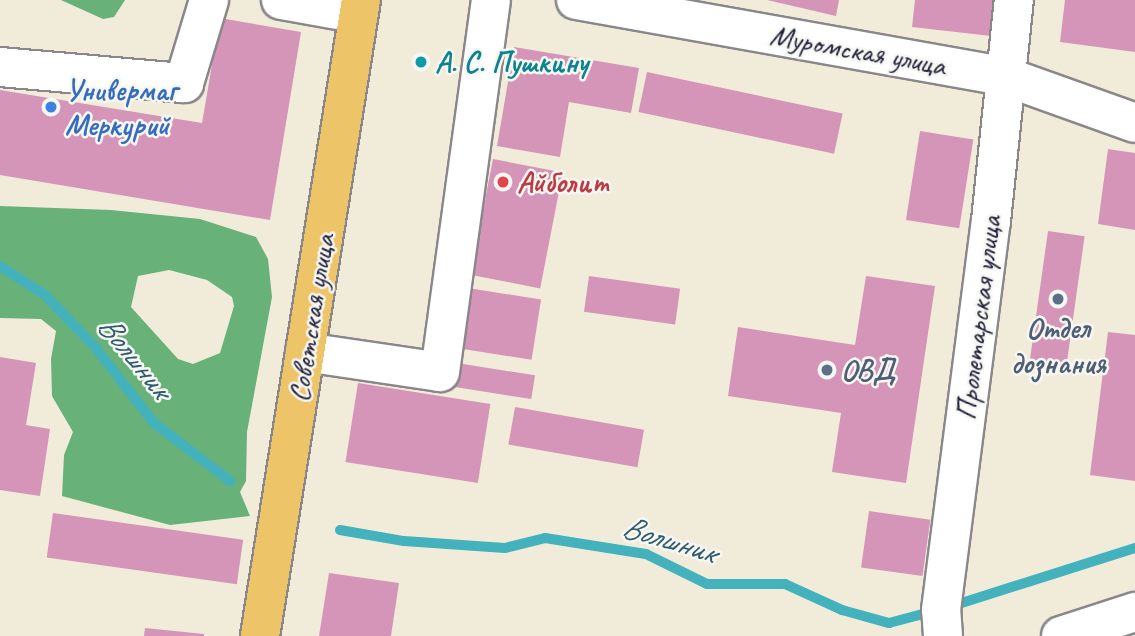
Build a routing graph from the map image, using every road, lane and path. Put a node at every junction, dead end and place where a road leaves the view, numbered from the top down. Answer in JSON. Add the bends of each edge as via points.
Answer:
{"nodes":[{"id":1,"x":209,"y":0,"type":"edge"},
{"id":2,"x":281,"y":0,"type":"edge"},
{"id":3,"x":491,"y":0,"type":"edge"},
{"id":4,"x":576,"y":0,"type":"edge"},
{"id":5,"x":1014,"y":0,"type":"edge"},
{"id":6,"x":349,"y":5,"type":"edge"},
{"id":7,"x":0,"y":67,"type":"edge"},
{"id":8,"x":1004,"y":76,"type":"junction"},
{"id":9,"x":1135,"y":123,"type":"edge"},
{"id":10,"x":305,"y":352,"type":"junction"},
{"id":11,"x":1135,"y":612,"type":"edge"},
{"id":12,"x":260,"y":636,"type":"edge"},
{"id":13,"x":943,"y":636,"type":"edge"},
{"id":14,"x":1061,"y":636,"type":"edge"}],
"edges":[{"from":1,"to":7,"type":"street","via":[[184,83]]},
{"from":2,"to":6,"type":"street"},
{"from":3,"to":10,"type":"street","via":[[440,372]]},
{"from":4,"to":8,"type":"street","name":"Муромская улица"},
{"from":5,"to":8,"type":"street","name":"Пролетарская улица"},
{"from":6,"to":10,"type":"main road","name":"Советская улица"},
{"from":8,"to":9,"type":"street","name":"Муромская улица"},
{"from":8,"to":13,"type":"street","name":"Пролетарская улица","via":[[991,221],[941,610]]},
{"from":10,"to":12,"type":"main road","name":"Советская улица"},
{"from":11,"to":14,"type":"street"}]}
